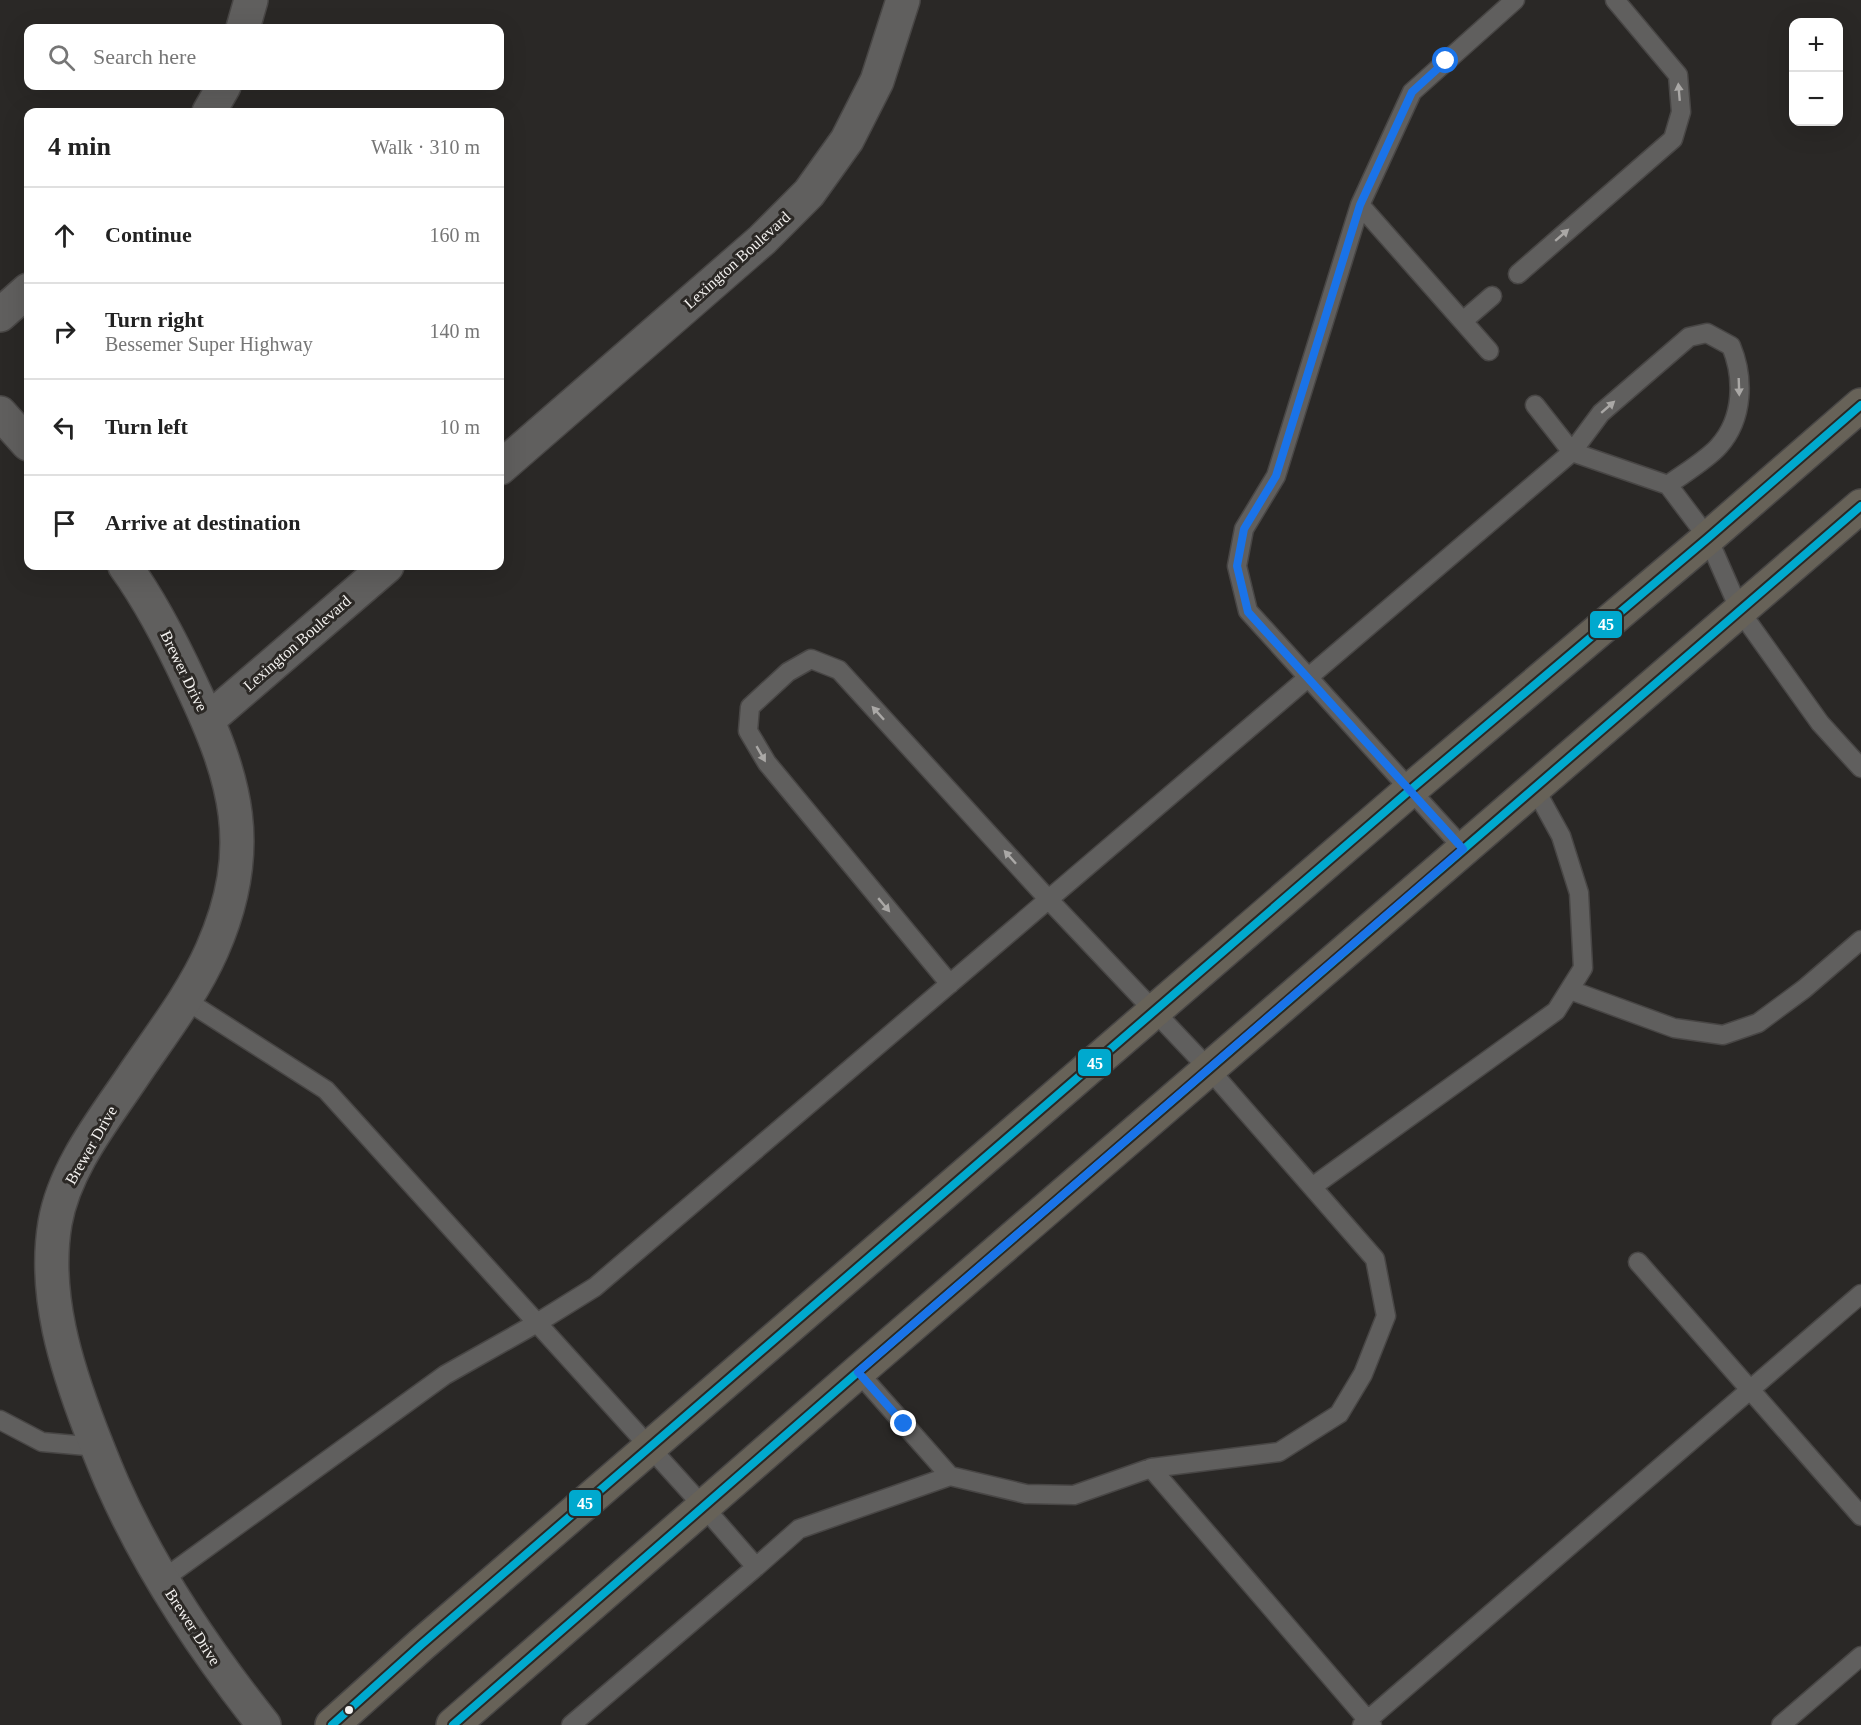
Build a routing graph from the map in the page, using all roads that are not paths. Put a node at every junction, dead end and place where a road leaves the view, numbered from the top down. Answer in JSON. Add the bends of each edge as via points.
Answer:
{"nodes":[{"id":1,"x":251,"y":0,"type":"edge"},
{"id":2,"x":903,"y":0,"type":"edge"},
{"id":3,"x":1515,"y":0,"type":"edge"},
{"id":4,"x":1615,"y":0,"type":"edge"},
{"id":5,"x":244,"y":24,"type":"edge"},
{"id":6,"x":222,"y":90,"type":"edge"},
{"id":7,"x":211,"y":108,"type":"edge"},
{"id":8,"x":1360,"y":205,"type":"junction"},
{"id":9,"x":1518,"y":274,"type":"dead end"},
{"id":10,"x":24,"y":294,"type":"edge"},
{"id":11,"x":1492,"y":296,"type":"dead end"},
{"id":12,"x":0,"y":315,"type":"edge"},
{"id":13,"x":1463,"y":321,"type":"junction"},
{"id":14,"x":1489,"y":351,"type":"dead end"},
{"id":15,"x":1535,"y":405,"type":"dead end"},
{"id":16,"x":1861,"y":405,"type":"edge"},
{"id":17,"x":0,"y":413,"type":"edge"},
{"id":18,"x":24,"y":440,"type":"edge"},
{"id":19,"x":1572,"y":452,"type":"junction"},
{"id":20,"x":504,"y":465,"type":"edge"},
{"id":21,"x":1668,"y":485,"type":"junction"},
{"id":22,"x":1861,"y":506,"type":"edge"},
{"id":23,"x":1708,"y":538,"type":"junction"},
{"id":24,"x":128,"y":570,"type":"edge"},
{"id":25,"x":382,"y":570,"type":"edge"},
{"id":26,"x":1740,"y":611,"type":"junction"},
{"id":27,"x":1308,"y":678,"type":"junction"},
{"id":28,"x":208,"y":720,"type":"junction"},
{"id":29,"x":1861,"y":768,"type":"edge"},
{"id":30,"x":1534,"y":787,"type":"junction"},
{"id":31,"x":1409,"y":791,"type":"junction"},
{"id":32,"x":1463,"y":849,"type":"junction"},
{"id":33,"x":1049,"y":900,"type":"junction"},
{"id":34,"x":1861,"y":940,"type":"edge"},
{"id":35,"x":950,"y":984,"type":"junction"},
{"id":36,"x":1570,"y":990,"type":"junction"},
{"id":37,"x":184,"y":999,"type":"junction"},
{"id":38,"x":1155,"y":1011,"type":"junction"},
{"id":39,"x":1209,"y":1069,"type":"junction"},
{"id":40,"x":1312,"y":1187,"type":"junction"},
{"id":41,"x":1638,"y":1263,"type":"dead end"},
{"id":42,"x":1861,"y":1294,"type":"edge"},
{"id":43,"x":537,"y":1323,"type":"junction"},
{"id":44,"x":858,"y":1372,"type":"junction"},
{"id":45,"x":1749,"y":1391,"type":"junction"},
{"id":46,"x":0,"y":1420,"type":"edge"},
{"id":47,"x":98,"y":1447,"type":"junction"},
{"id":48,"x":649,"y":1448,"type":"junction"},
{"id":49,"x":1150,"y":1468,"type":"junction"},
{"id":50,"x":950,"y":1476,"type":"junction"},
{"id":51,"x":703,"y":1506,"type":"junction"},
{"id":52,"x":1861,"y":1516,"type":"edge"},
{"id":53,"x":756,"y":1567,"type":"junction"},
{"id":54,"x":162,"y":1580,"type":"junction"},
{"id":55,"x":1861,"y":1656,"type":"edge"},
{"id":56,"x":460,"y":1723,"type":"edge"},
{"id":57,"x":1367,"y":1723,"type":"edge"},
{"id":58,"x":264,"y":1725,"type":"edge"},
{"id":59,"x":332,"y":1725,"type":"edge"},
{"id":60,"x":571,"y":1725,"type":"edge"},
{"id":61,"x":1780,"y":1725,"type":"edge"}],
"edges":[{"from":1,"to":5,"type":"street"},
{"from":2,"to":20,"type":"street","name":"Lexington Boulevard","via":[[877,81],[847,140],[809,193],[762,240]]},
{"from":3,"to":8,"type":"lane","via":[[1412,92]]},
{"from":9,"to":4,"type":"lane","one_way":true,"via":[[1673,139],[1681,112],[1678,75]]},
{"from":6,"to":7,"type":"street"},
{"from":8,"to":13,"type":"lane"},
{"from":8,"to":27,"type":"lane","via":[[1276,476],[1244,529],[1237,566],[1248,612]]},
{"from":10,"to":12,"type":"street"},
{"from":11,"to":13,"type":"lane"},
{"from":13,"to":14,"type":"lane"},
{"from":15,"to":19,"type":"lane"},
{"from":16,"to":23,"type":"main road"},
{"from":17,"to":18,"type":"street"},
{"from":19,"to":21,"type":"lane"},
{"from":19,"to":21,"type":"lane","one_way":true,"via":[[1601,412],[1689,337],[1707,333],[1731,345],[1737,362],[1740,393],[1734,422],[1719,446]]},
{"from":19,"to":27,"type":"lane"},
{"from":21,"to":23,"type":"lane"},
{"from":22,"to":26,"type":"main road"},
{"from":23,"to":26,"type":"lane"},
{"from":23,"to":31,"type":"main road"},
{"from":24,"to":28,"type":"street","name":"Brewer Drive","via":[[177,653]]},
{"from":25,"to":28,"type":"street","name":"Lexington Boulevard"},
{"from":26,"to":29,"type":"lane","via":[[1820,723]]},
{"from":26,"to":30,"type":"main road"},
{"from":27,"to":31,"type":"lane"},
{"from":27,"to":33,"type":"lane"},
{"from":28,"to":37,"type":"street","name":"Brewer Drive","via":[[232,790],[237,863],[230,899],[212,951]]},
{"from":30,"to":32,"type":"main road"},
{"from":30,"to":36,"type":"lane","via":[[1562,836],[1580,892],[1583,968]]},
{"from":31,"to":32,"type":"lane"},
{"from":31,"to":38,"type":"main road"},
{"from":32,"to":39,"type":"main road"},
{"from":33,"to":35,"type":"lane"},
{"from":33,"to":35,"type":"lane","one_way":true,"via":[[839,670],[811,659],[788,672],[750,706],[748,731],[767,763]]},
{"from":33,"to":38,"type":"lane"},
{"from":34,"to":36,"type":"lane","via":[[1758,1023],[1723,1035],[1674,1028]]},
{"from":35,"to":43,"type":"lane","via":[[595,1287]]},
{"from":36,"to":40,"type":"lane","via":[[1556,1011]]},
{"from":37,"to":43,"type":"lane","via":[[326,1090]]},
{"from":37,"to":47,"type":"street","name":"Brewer Drive","via":[[82,1153],[61,1199],[55,1224],[54,1296],[62,1342],[74,1387]]},
{"from":38,"to":39,"type":"lane"},
{"from":38,"to":48,"type":"main road"},
{"from":39,"to":40,"type":"lane"},
{"from":39,"to":44,"type":"main road"},
{"from":40,"to":49,"type":"lane","via":[[1375,1259],[1386,1316],[1363,1374],[1339,1414],[1279,1452]]},
{"from":41,"to":45,"type":"lane"},
{"from":42,"to":45,"type":"lane"},
{"from":43,"to":48,"type":"lane"},
{"from":43,"to":54,"type":"lane","via":[[445,1375]]},
{"from":44,"to":50,"type":"lane"},
{"from":44,"to":51,"type":"main road"},
{"from":45,"to":52,"type":"lane"},
{"from":45,"to":57,"type":"lane"},
{"from":46,"to":47,"type":"lane","via":[[42,1442]]},
{"from":47,"to":54,"type":"street","name":"Brewer Drive","via":[[113,1486]]},
{"from":48,"to":51,"type":"lane"},
{"from":48,"to":59,"type":"main road"},
{"from":49,"to":50,"type":"lane","via":[[1074,1495],[1026,1494]]},
{"from":49,"to":57,"type":"lane"},
{"from":50,"to":53,"type":"lane","via":[[799,1529]]},
{"from":51,"to":53,"type":"lane"},
{"from":51,"to":56,"type":"main road"},
{"from":53,"to":60,"type":"lane"},
{"from":54,"to":58,"type":"street","name":"Brewer Drive","via":[[224,1675]]},
{"from":55,"to":61,"type":"lane"}]}
